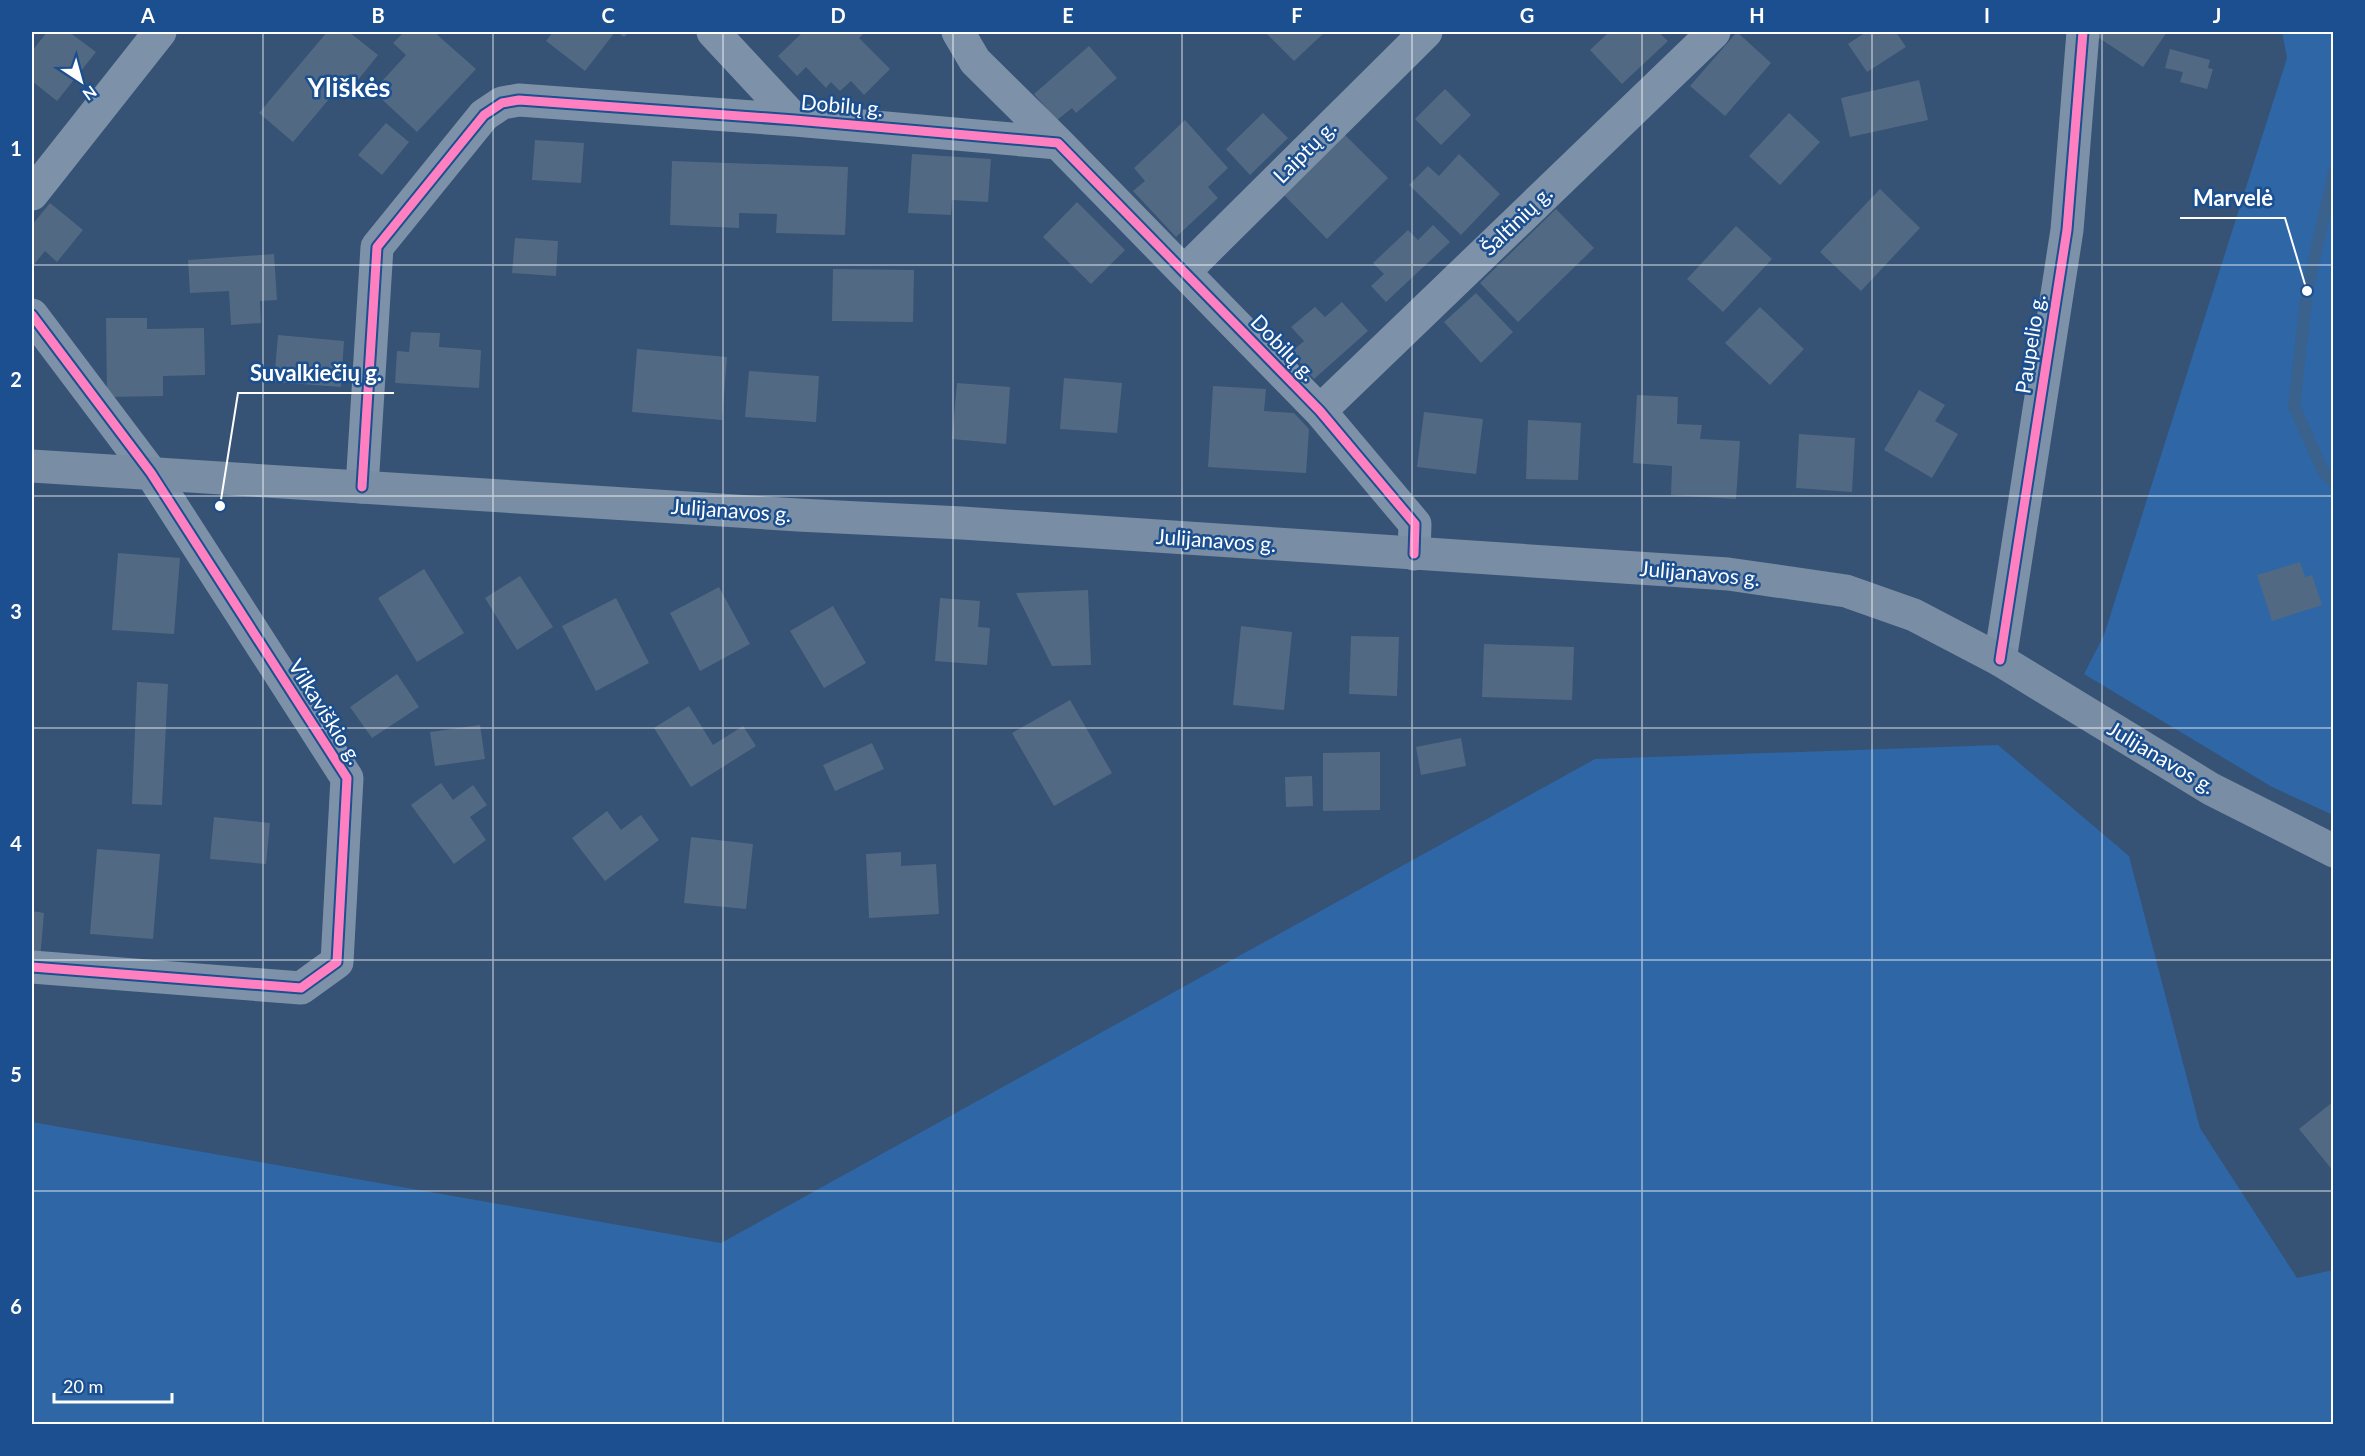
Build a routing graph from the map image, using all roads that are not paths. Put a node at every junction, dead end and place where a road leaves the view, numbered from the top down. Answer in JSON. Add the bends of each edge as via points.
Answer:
{"nodes":[{"id":1,"x":160,"y":32,"type":"edge"},
{"id":2,"x":713,"y":32,"type":"edge"},
{"id":3,"x":958,"y":32,"type":"edge"},
{"id":4,"x":1426,"y":32,"type":"edge"},
{"id":5,"x":1714,"y":32,"type":"edge"},
{"id":6,"x":2083,"y":32,"type":"edge"},
{"id":7,"x":795,"y":120,"type":"junction"},
{"id":8,"x":1058,"y":143,"type":"junction"},
{"id":9,"x":32,"y":194,"type":"edge"},
{"id":10,"x":1184,"y":272,"type":"junction"},
{"id":11,"x":32,"y":315,"type":"edge"},
{"id":12,"x":1320,"y":411,"type":"junction"},
{"id":13,"x":32,"y":466,"type":"edge"},
{"id":14,"x":151,"y":473,"type":"junction"},
{"id":15,"x":362,"y":487,"type":"junction"},
{"id":16,"x":1414,"y":554,"type":"junction"},
{"id":17,"x":2000,"y":660,"type":"junction"},
{"id":18,"x":2334,"y":851,"type":"edge"},
{"id":19,"x":32,"y":967,"type":"edge"}],
"edges":[{"from":1,"to":9,"type":"street"},
{"from":2,"to":7,"type":"street"},
{"from":3,"to":8,"type":"street","via":[[975,62]]},
{"from":4,"to":10,"type":"street","name":"Laiptų g."},
{"from":5,"to":12,"type":"street","name":"Šaltinių g."},
{"from":6,"to":17,"type":"street","name":"Paupelio g.","via":[[2067,230]]},
{"from":7,"to":8,"type":"street","name":"Dobilų g."},
{"from":7,"to":15,"type":"street","name":"Dobilų g.","via":[[519,100],[484,114],[377,247]]},
{"from":8,"to":10,"type":"street","name":"Dobilų g."},
{"from":10,"to":12,"type":"street","name":"Dobilų g."},
{"from":11,"to":14,"type":"street","name":"Vilkaviškio g."},
{"from":12,"to":16,"type":"street","name":"Dobilų g.","via":[[1415,524]]},
{"from":13,"to":14,"type":"main road","name":"Julijanavos g."},
{"from":14,"to":15,"type":"main road","name":"Julijanavos g."},
{"from":14,"to":19,"type":"street","name":"Vilkaviškio g.","via":[[347,778],[337,962],[301,988]]},
{"from":15,"to":16,"type":"main road","name":"Julijanavos g."},
{"from":16,"to":17,"type":"main road","name":"Julijanavos g.","via":[[1728,574],[1846,591],[1914,615]]},
{"from":17,"to":18,"type":"main road","name":"Julijanavos g.","via":[[2211,789]]}]}
